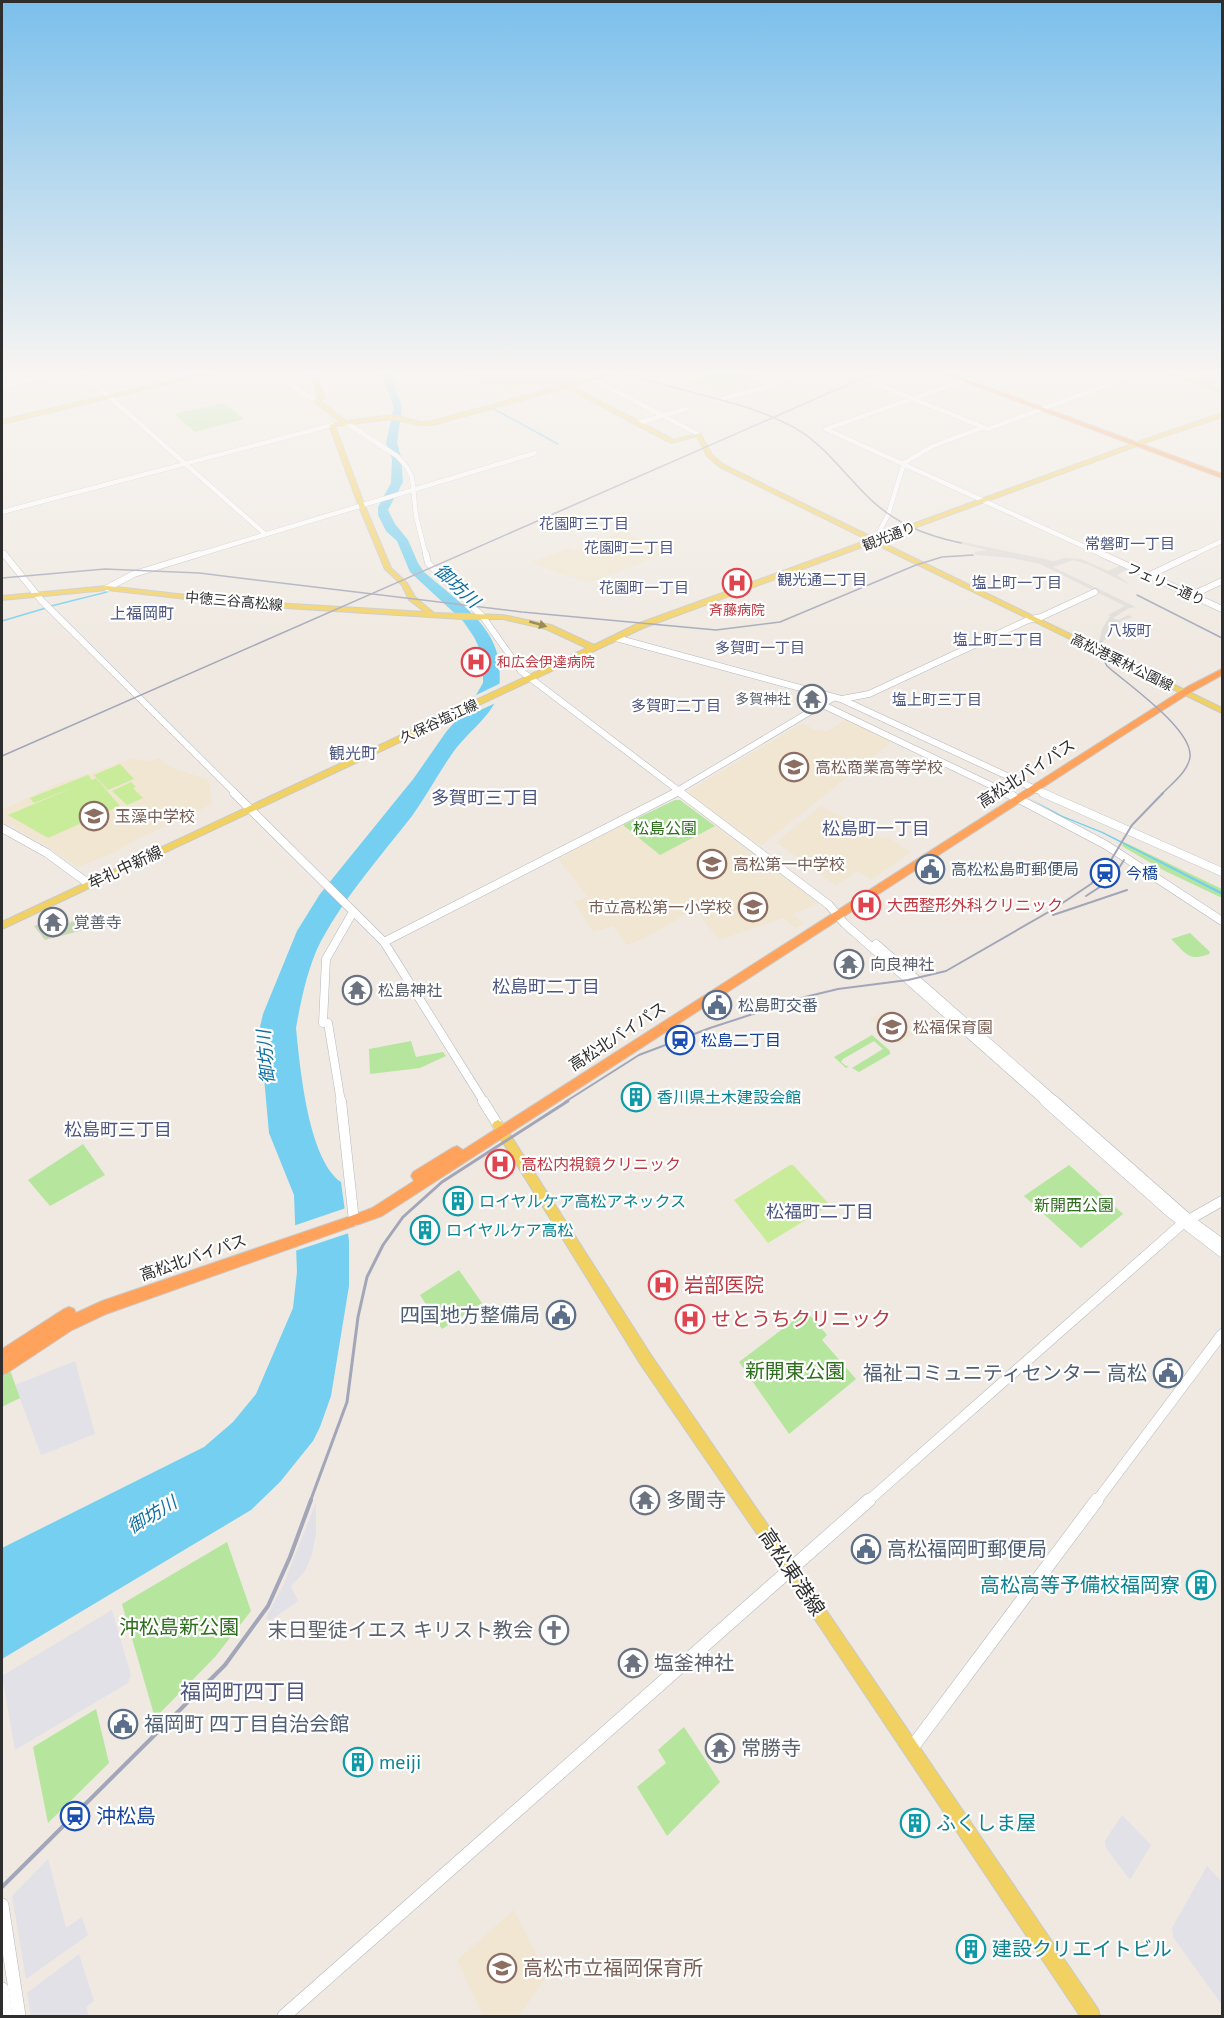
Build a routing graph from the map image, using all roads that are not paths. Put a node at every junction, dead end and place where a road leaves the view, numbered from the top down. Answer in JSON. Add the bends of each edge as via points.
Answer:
{"nodes":[{"id":1,"x":181,"y":465,"type":"edge"},
{"id":2,"x":186,"y":465,"type":"edge"},
{"id":3,"x":347,"y":465,"type":"edge"},
{"id":4,"x":404,"y":465,"type":"edge"},
{"id":5,"x":495,"y":465,"type":"edge"},
{"id":6,"x":721,"y":465,"type":"edge"},
{"id":7,"x":904,"y":465,"type":"joint"},
{"id":8,"x":1074,"y":465,"type":"edge"},
{"id":9,"x":1198,"y":465,"type":"edge"},
{"id":10,"x":1222,"y":474,"type":"edge"},
{"id":11,"x":414,"y":490,"type":"junction"},
{"id":12,"x":982,"y":500,"type":"junction"},
{"id":13,"x":362,"y":506,"type":"junction"},
{"id":14,"x":2,"y":512,"type":"edge"},
{"id":15,"x":887,"y":533,"type":"junction"},
{"id":16,"x":266,"y":534,"type":"junction"},
{"id":17,"x":872,"y":540,"type":"junction"},
{"id":18,"x":1222,"y":541,"type":"edge"},
{"id":19,"x":2,"y":552,"type":"edge"},
{"id":20,"x":1148,"y":576,"type":"junction"},
{"id":21,"x":1222,"y":581,"type":"edge"},
{"id":22,"x":107,"y":588,"type":"junction"},
{"id":23,"x":1095,"y":592,"type":"dead end"},
{"id":24,"x":36,"y":594,"type":"junction"},
{"id":25,"x":1192,"y":595,"type":"junction"},
{"id":26,"x":2,"y":598,"type":"edge"},
{"id":27,"x":1222,"y":609,"type":"edge"},
{"id":28,"x":431,"y":614,"type":"junction"},
{"id":29,"x":479,"y":617,"type":"junction"},
{"id":30,"x":1033,"y":618,"type":"junction"},
{"id":31,"x":616,"y":638,"type":"junction"},
{"id":32,"x":594,"y":648,"type":"junction"},
{"id":33,"x":1222,"y":667,"type":"edge"},
{"id":34,"x":1222,"y":672,"type":"edge"},
{"id":35,"x":531,"y":678,"type":"junction"},
{"id":36,"x":1182,"y":691,"type":"junction"},
{"id":37,"x":832,"y":698,"type":"junction"},
{"id":38,"x":841,"y":699,"type":"junction"},
{"id":39,"x":823,"y":705,"type":"junction"},
{"id":40,"x":1222,"y":711,"type":"edge"},
{"id":41,"x":1031,"y":788,"type":"junction"},
{"id":42,"x":678,"y":791,"type":"junction"},
{"id":43,"x":1016,"y":797,"type":"junction"},
{"id":44,"x":249,"y":809,"type":"junction"},
{"id":45,"x":2,"y":828,"type":"edge"},
{"id":46,"x":1222,"y":872,"type":"edge"},
{"id":47,"x":89,"y":884,"type":"junction"},
{"id":48,"x":353,"y":912,"type":"junction"},
{"id":49,"x":837,"y":913,"type":"junction"},
{"id":50,"x":1222,"y":921,"type":"edge"},
{"id":51,"x":2,"y":926,"type":"edge"},
{"id":52,"x":384,"y":942,"type":"junction"},
{"id":53,"x":500,"y":1128,"type":"junction"},
{"id":54,"x":1222,"y":1202,"type":"edge"},
{"id":55,"x":351,"y":1219,"type":"junction"},
{"id":56,"x":1186,"y":1222,"type":"junction"},
{"id":57,"x":294,"y":1238,"type":"junction"},
{"id":58,"x":1222,"y":1244,"type":"edge"},
{"id":59,"x":1222,"y":1252,"type":"edge"},
{"id":60,"x":1222,"y":1334,"type":"edge"},
{"id":61,"x":2,"y":1357,"type":"edge"},
{"id":62,"x":2,"y":1368,"type":"edge"},
{"id":63,"x":791,"y":1571,"type":"junction"},
{"id":64,"x":911,"y":1749,"type":"junction"},
{"id":65,"x":2,"y":1905,"type":"edge"},
{"id":66,"x":2,"y":1989,"type":"edge"},
{"id":67,"x":6,"y":2016,"type":"edge"},
{"id":68,"x":19,"y":2016,"type":"edge"},
{"id":69,"x":284,"y":2016,"type":"edge"},
{"id":70,"x":1091,"y":2016,"type":"edge"}],
"edges":[{"from":1,"to":14,"type":"street"},
{"from":2,"to":16,"type":"street"},
{"from":3,"to":13,"type":"main road"},
{"from":4,"to":11,"type":"street"},
{"from":5,"to":11,"type":"street"},
{"from":6,"to":17,"type":"main road","name":"高松港栗林公園線"},
{"from":7,"to":12,"type":"street","name":"フェリー通り"},
{"from":7,"to":15,"type":"street","via":[[880,530]]},
{"from":8,"to":12,"type":"main road","name":"観光通り"},
{"from":9,"to":10,"type":"highway"},
{"from":11,"to":13,"type":"street"},
{"from":11,"to":29,"type":"street","via":[[426,560]]},
{"from":12,"to":15,"type":"main road","name":"観光通り"},
{"from":12,"to":17,"type":"main road","name":"観光通り"},
{"from":12,"to":20,"type":"street","name":"フェリー通り"},
{"from":13,"to":16,"type":"street"},
{"from":13,"to":28,"type":"main road","via":[[388,569]]},
{"from":15,"to":17,"type":"main road","name":"観光通り"},
{"from":16,"to":22,"type":"street","via":[[130,575]]},
{"from":17,"to":30,"type":"main road","name":"高松港栗林公園線"},
{"from":17,"to":31,"type":"main road","name":"観光通り"},
{"from":18,"to":20,"type":"street"},
{"from":19,"to":24,"type":"street"},
{"from":20,"to":25,"type":"street","name":"フェリー通り"},
{"from":21,"to":25,"type":"street"},
{"from":22,"to":24,"type":"main road","name":"中徳三谷高松線"},
{"from":22,"to":28,"type":"main road","name":"中徳三谷高松線","via":[[240,603]]},
{"from":23,"to":30,"type":"street"},
{"from":24,"to":26,"type":"main road","name":"中徳三谷高松線"},
{"from":24,"to":44,"type":"street"},
{"from":25,"to":27,"type":"street","name":"フェリー通り"},
{"from":28,"to":29,"type":"main road","name":"中徳三谷高松線"},
{"from":29,"to":32,"type":"main road","name":"中徳三谷高松線","one_way":true,"via":[[538,623]]},
{"from":29,"to":35,"type":"street","via":[[518,668]]},
{"from":30,"to":36,"type":"main road","name":"高松港栗林公園線"},
{"from":30,"to":38,"type":"street","via":[[869,694]]},
{"from":31,"to":32,"type":"main road","name":"観光通り"},
{"from":31,"to":37,"type":"street"},
{"from":32,"to":35,"type":"main road","name":"久保谷塩江線"},
{"from":33,"to":36,"type":"highway","name":"高松北バイパス"},
{"from":34,"to":36,"type":"highway","name":"高松北バイパス"},
{"from":35,"to":42,"type":"street"},
{"from":35,"to":44,"type":"main road","name":"久保谷塩江線"},
{"from":36,"to":40,"type":"main road","name":"高松港栗林公園線"},
{"from":36,"to":41,"type":"highway","name":"高松北バイパス"},
{"from":37,"to":38,"type":"street"},
{"from":37,"to":39,"type":"street"},
{"from":38,"to":41,"type":"street"},
{"from":39,"to":42,"type":"street"},
{"from":39,"to":43,"type":"street"},
{"from":41,"to":43,"type":"highway","name":"高松北バイパス"},
{"from":41,"to":46,"type":"street"},
{"from":42,"to":49,"type":"street"},
{"from":42,"to":52,"type":"street"},
{"from":43,"to":49,"type":"highway","name":"高松北バイパス"},
{"from":43,"to":50,"type":"street","via":[[1106,845]]},
{"from":44,"to":47,"type":"main road","name":"牟礼中新線"},
{"from":44,"to":48,"type":"street"},
{"from":45,"to":47,"type":"street","via":[[63,862]]},
{"from":47,"to":51,"type":"main road","name":"牟礼中新線"},
{"from":48,"to":52,"type":"street"},
{"from":48,"to":55,"type":"street","via":[[326,959],[325,1023],[339,1079]]},
{"from":49,"to":53,"type":"highway","name":"高松北バイパス"},
{"from":49,"to":56,"type":"street"},
{"from":52,"to":53,"type":"street"},
{"from":53,"to":55,"type":"highway","name":"高松北バイパス"},
{"from":53,"to":63,"type":"main road","name":"高松東港線","via":[[646,1360]]},
{"from":54,"to":56,"type":"street"},
{"from":55,"to":57,"type":"highway","name":"高松北バイパス"},
{"from":56,"to":58,"type":"street"},
{"from":56,"to":59,"type":"street"},
{"from":56,"to":63,"type":"street"},
{"from":57,"to":61,"type":"highway","name":"高松北バイパス","via":[[100,1300],[63,1317]]},
{"from":57,"to":62,"type":"highway","name":"高松北バイパス","via":[[102,1308],[67,1325]]},
{"from":60,"to":64,"type":"street"},
{"from":63,"to":64,"type":"main road","name":"高松東港線"},
{"from":63,"to":69,"type":"street"},
{"from":64,"to":70,"type":"main road","name":"高松東港線"},
{"from":65,"to":68,"type":"street"},
{"from":66,"to":67,"type":"street"}]}
